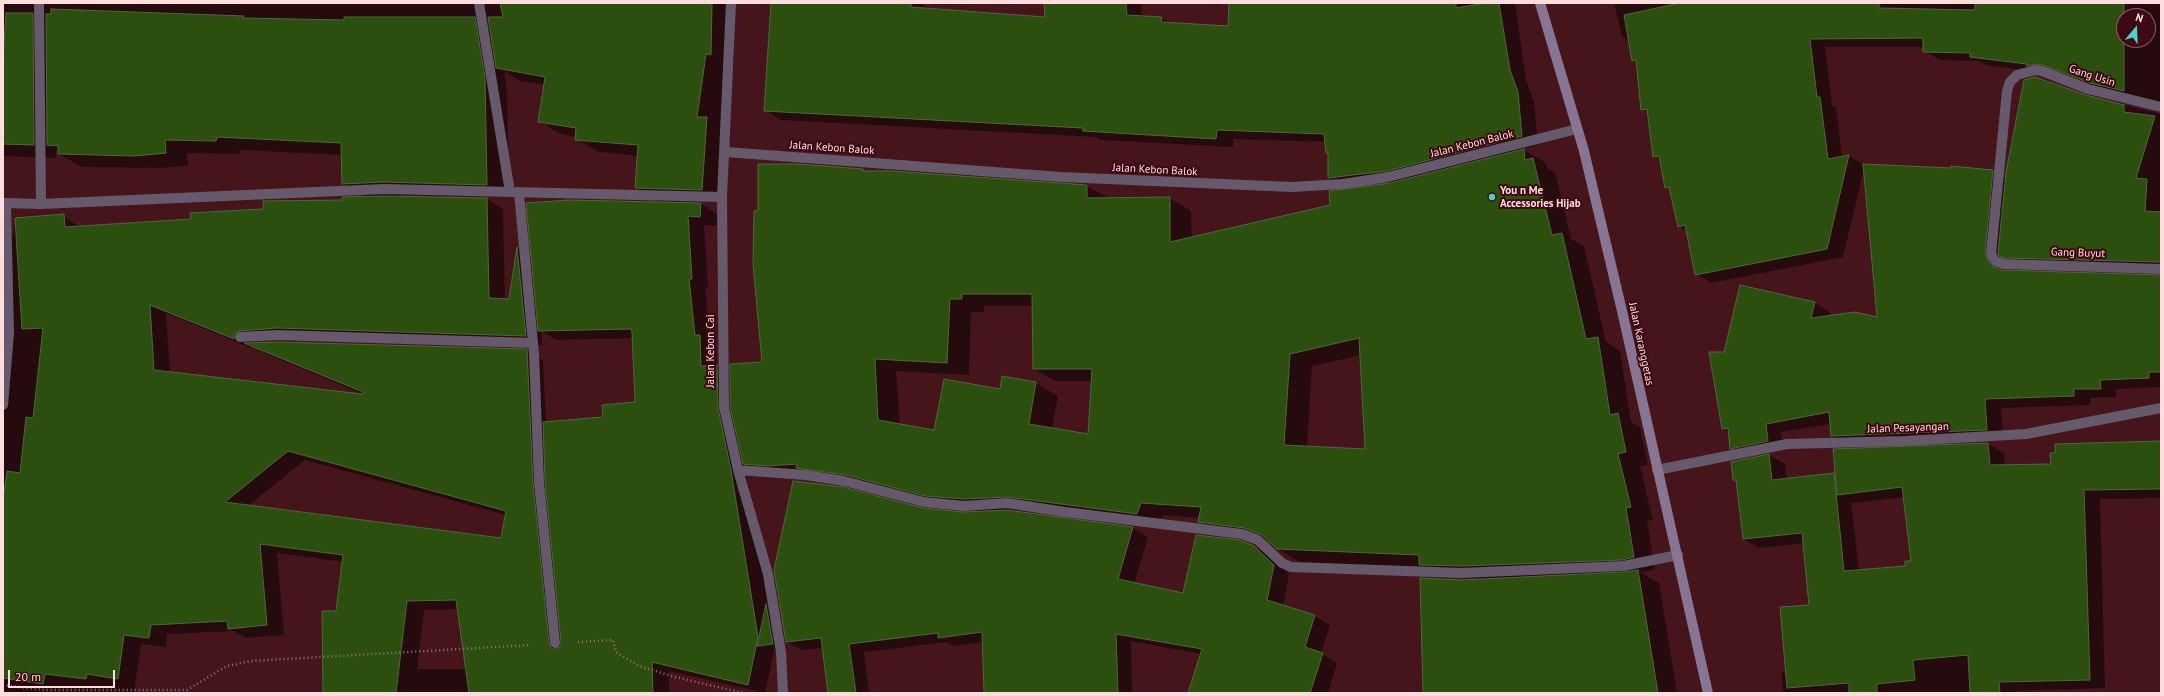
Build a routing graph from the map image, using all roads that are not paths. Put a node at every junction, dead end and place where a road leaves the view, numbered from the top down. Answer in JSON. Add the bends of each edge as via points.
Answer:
{"nodes":[{"id":1,"x":40,"y":3,"type":"edge"},
{"id":2,"x":479,"y":3,"type":"edge"},
{"id":3,"x":731,"y":3,"type":"edge"},
{"id":4,"x":1540,"y":3,"type":"edge"},
{"id":5,"x":2161,"y":107,"type":"edge"},
{"id":6,"x":1577,"y":129,"type":"junction"},
{"id":7,"x":726,"y":152,"type":"junction"},
{"id":8,"x":515,"y":193,"type":"junction"},
{"id":9,"x":722,"y":197,"type":"junction"},
{"id":10,"x":5,"y":203,"type":"edge"},
{"id":11,"x":41,"y":204,"type":"junction"},
{"id":12,"x":1995,"y":261,"type":"joint"},
{"id":13,"x":2161,"y":268,"type":"edge"},
{"id":14,"x":240,"y":337,"type":"dead end"},
{"id":15,"x":533,"y":343,"type":"junction"},
{"id":16,"x":3,"y":404,"type":"edge"},
{"id":17,"x":2161,"y":408,"type":"edge"},
{"id":18,"x":738,"y":470,"type":"junction"},
{"id":19,"x":1657,"y":470,"type":"junction"},
{"id":20,"x":1678,"y":555,"type":"junction"},
{"id":21,"x":555,"y":643,"type":"road end"},
{"id":22,"x":783,"y":693,"type":"edge"},
{"id":23,"x":1708,"y":693,"type":"edge"}],
"edges":[{"from":1,"to":11,"type":"street"},
{"from":2,"to":8,"type":"street"},
{"from":3,"to":7,"type":"street","name":"Jalan Kebon Cai"},
{"from":4,"to":6,"type":"street","name":"Jalan Karanggetas"},
{"from":5,"to":12,"type":"street","name":"Gang Usin","via":[[2088,89],[2042,71],[2035,70],[2017,75],[2010,82],[2007,91],[1991,254]]},
{"from":6,"to":7,"type":"street","name":"Jalan Kebon Balok","via":[[1388,177],[1343,184],[1292,187],[1061,177]]},
{"from":6,"to":19,"type":"street","name":"Jalan Karanggetas","via":[[1622,311]]},
{"from":7,"to":9,"type":"street","name":"Jalan Kebon Cai"},
{"from":8,"to":9,"type":"street"},
{"from":8,"to":11,"type":"street","via":[[384,189]]},
{"from":8,"to":15,"type":"street"},
{"from":9,"to":18,"type":"street","name":"Jalan Kebon Cai","via":[[724,407]]},
{"from":10,"to":11,"type":"street"},
{"from":10,"to":16,"type":"street","via":[[9,333]]},
{"from":12,"to":13,"type":"street","name":"Gang Buyut","via":[[2002,264]]},
{"from":14,"to":15,"type":"street","via":[[277,335]]},
{"from":15,"to":21,"type":"street","via":[[539,482]]},
{"from":17,"to":19,"type":"street","name":"Jalan Pesayangan","via":[[2026,434],[1787,444]]},
{"from":18,"to":20,"type":"street","via":[[844,480],[924,502],[964,506],[1007,502],[1065,512],[1242,534],[1258,540],[1282,563],[1292,567],[1462,573],[1623,566]]},
{"from":18,"to":22,"type":"street","name":"Jalan Kebon Cai","via":[[768,574],[781,652]]},
{"from":19,"to":20,"type":"street","name":"Jalan Karanggetas"},
{"from":20,"to":23,"type":"street","name":"Jalan Karanggetas"}]}
